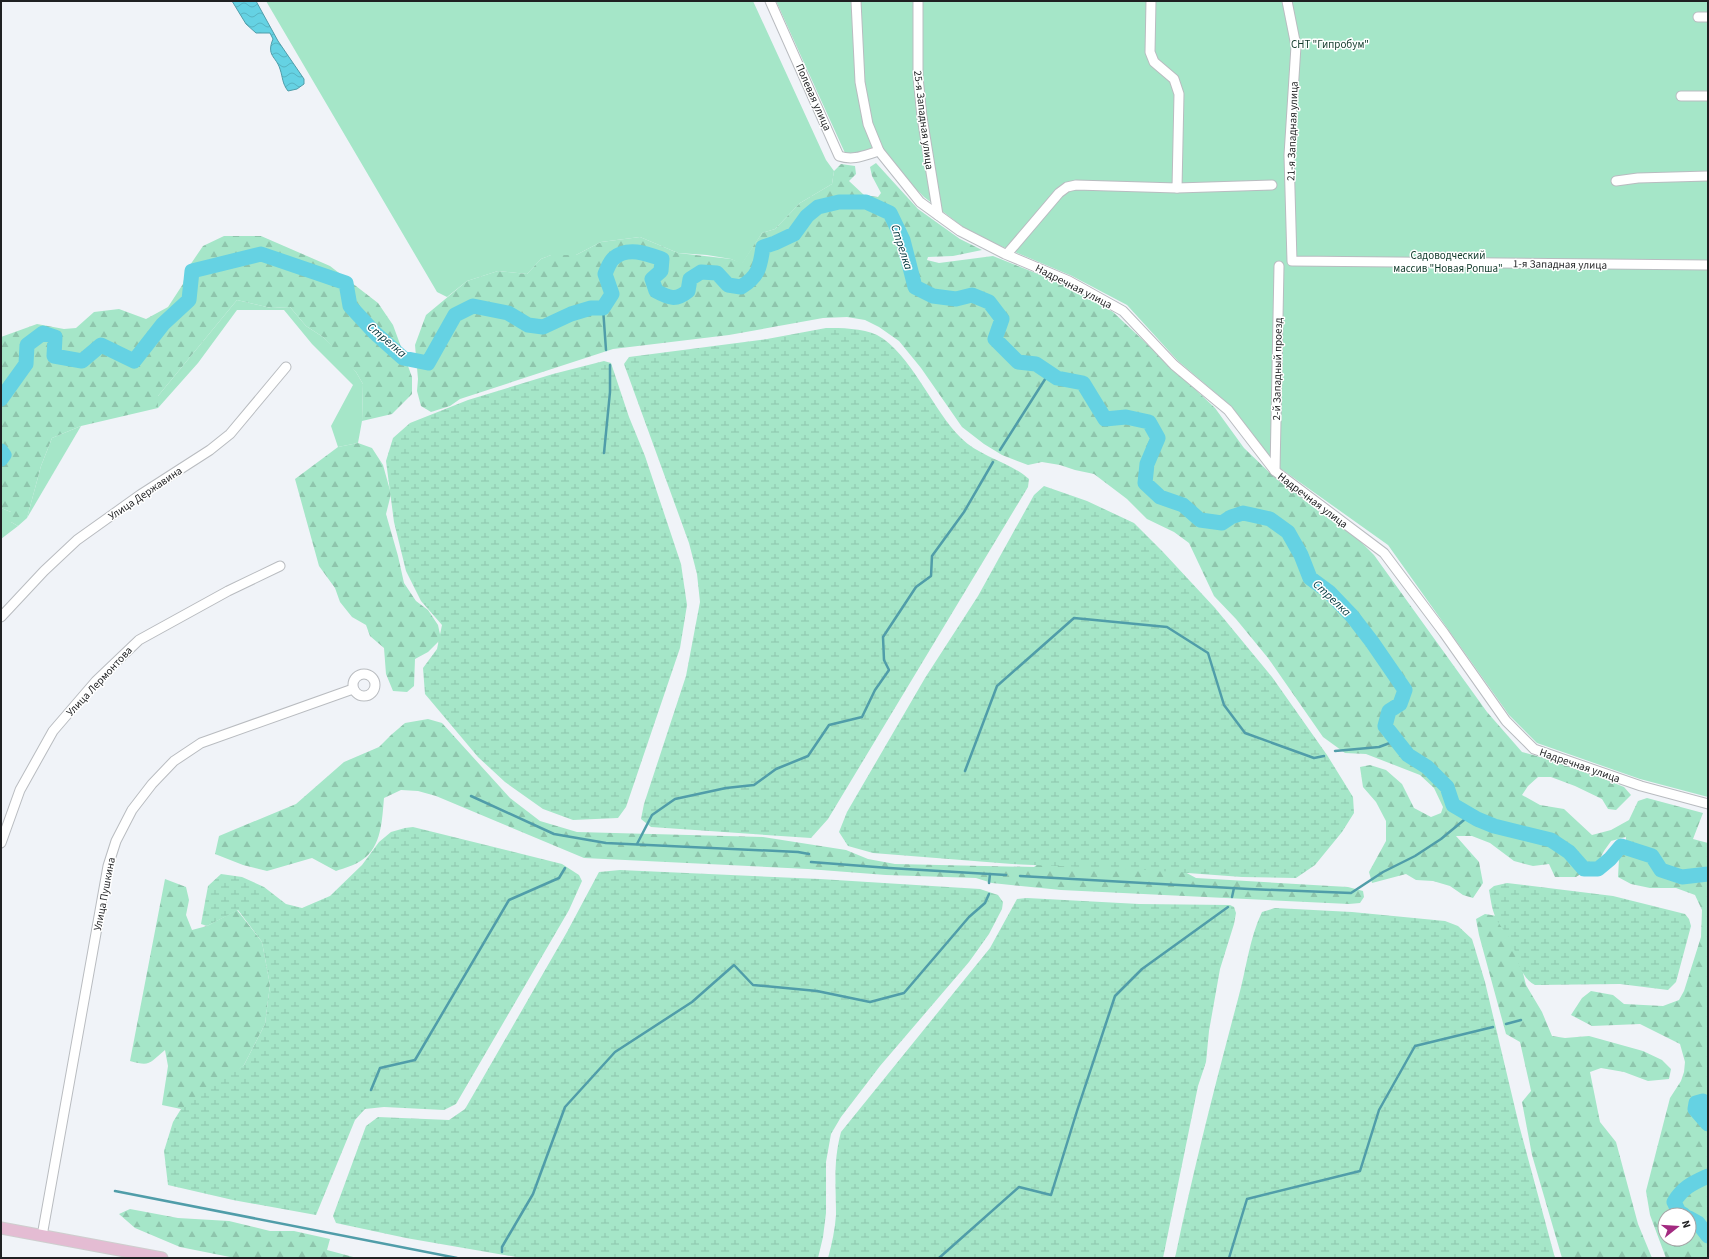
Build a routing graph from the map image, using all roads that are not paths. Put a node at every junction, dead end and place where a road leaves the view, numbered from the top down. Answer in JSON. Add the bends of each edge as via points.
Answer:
{"nodes":[{"id":1,"x":770,"y":1,"type":"edge"},
{"id":2,"x":856,"y":1,"type":"edge"},
{"id":3,"x":918,"y":1,"type":"edge"},
{"id":4,"x":1151,"y":1,"type":"edge"},
{"id":5,"x":1286,"y":1,"type":"edge"},
{"id":6,"x":1698,"y":17,"type":"dead end"},
{"id":7,"x":1708,"y":17,"type":"edge"},
{"id":8,"x":1681,"y":96,"type":"dead end"},
{"id":9,"x":1708,"y":96,"type":"edge"},
{"id":10,"x":879,"y":151,"type":"junction"},
{"id":11,"x":1708,"y":176,"type":"edge"},
{"id":12,"x":1616,"y":181,"type":"dead end"},
{"id":13,"x":1272,"y":185,"type":"dead end"},
{"id":14,"x":1177,"y":188,"type":"junction"},
{"id":15,"x":938,"y":215,"type":"junction"},
{"id":16,"x":1007,"y":254,"type":"junction"},
{"id":17,"x":1292,"y":261,"type":"joint"},
{"id":18,"x":1279,"y":266,"type":"dead end"},
{"id":19,"x":1708,"y":266,"type":"edge"},
{"id":20,"x":286,"y":367,"type":"dead end"},
{"id":21,"x":1275,"y":471,"type":"junction"},
{"id":22,"x":280,"y":566,"type":"dead end"},
{"id":23,"x":1,"y":617,"type":"edge"},
{"id":24,"x":353,"y":689,"type":"dead end"},
{"id":25,"x":1708,"y":804,"type":"edge"},
{"id":26,"x":1,"y":843,"type":"edge"},
{"id":27,"x":1,"y":1228,"type":"edge"},
{"id":28,"x":42,"y":1236,"type":"junction"},
{"id":29,"x":162,"y":1258,"type":"edge"}],
"edges":[{"from":1,"to":10,"type":"street","name":"Полевая улица","via":[[839,156],[847,159],[857,158]]},
{"from":2,"to":10,"type":"street","name":"Надречная улица","via":[[860,82],[868,124]]},
{"from":3,"to":15,"type":"street","name":"25-я Западная улица","via":[[918,77]]},
{"from":4,"to":14,"type":"street","via":[[1150,52],[1154,62],[1174,79],[1179,94]]},
{"from":5,"to":17,"type":"street","name":"21-я Западная улица","via":[[1296,46],[1289,155]]},
{"from":6,"to":7,"type":"street"},
{"from":8,"to":9,"type":"street"},
{"from":10,"to":15,"type":"street","name":"Надречная улица","via":[[920,202]]},
{"from":11,"to":12,"type":"street"},
{"from":13,"to":14,"type":"street"},
{"from":14,"to":16,"type":"street","via":[[1076,185],[1068,187],[1059,193]]},
{"from":15,"to":16,"type":"street","name":"Надречная улица","via":[[960,231]]},
{"from":16,"to":21,"type":"street","name":"Надречная улица","via":[[1069,281],[1123,311],[1174,365],[1228,410]]},
{"from":17,"to":19,"type":"street","name":"1-я Западная улица"},
{"from":18,"to":21,"type":"street","name":"2-й Западный проезд"},
{"from":20,"to":23,"type":"street","name":"Улица Державина","via":[[230,434],[77,540]]},
{"from":21,"to":25,"type":"street","name":"Надречная улица","via":[[1384,553],[1506,721],[1534,749],[1641,786]]},
{"from":22,"to":26,"type":"street","name":"Улица Лермонтова","via":[[138,640],[101,676],[53,731],[20,790]]},
{"from":24,"to":28,"type":"street","name":"Улица Пушкина","via":[[201,743],[174,761],[132,810],[116,841],[108,866]]},
{"from":27,"to":28,"type":"main road"},
{"from":28,"to":29,"type":"main road"}]}
